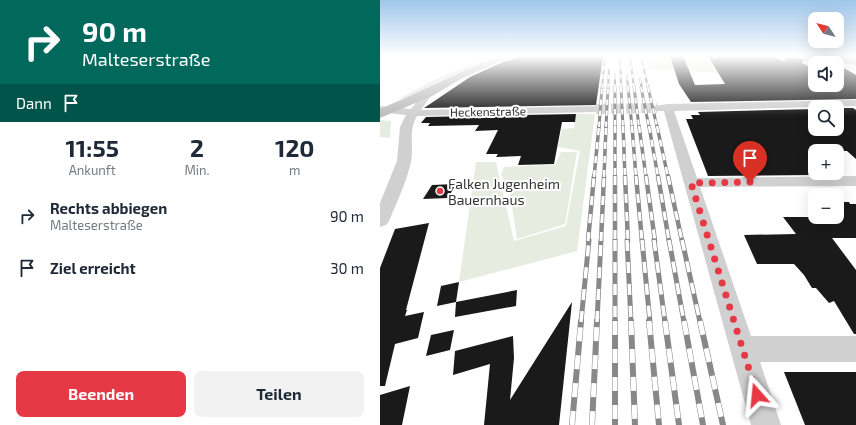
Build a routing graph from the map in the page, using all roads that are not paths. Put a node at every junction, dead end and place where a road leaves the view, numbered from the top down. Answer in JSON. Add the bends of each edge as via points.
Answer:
{"nodes":[{"id":1,"x":438,"y":76,"type":"edge"},
{"id":2,"x":460,"y":76,"type":"edge"},
{"id":3,"x":428,"y":93,"type":"junction"},
{"id":4,"x":856,"y":103,"type":"edge"},
{"id":5,"x":596,"y":109,"type":"tunnel mouth"},
{"id":6,"x":382,"y":110,"type":"edge"},
{"id":7,"x":414,"y":113,"type":"junction"},
{"id":8,"x":856,"y":181,"type":"edge"},
{"id":9,"x":691,"y":183,"type":"junction"},
{"id":10,"x":380,"y":221,"type":"edge"},
{"id":11,"x":742,"y":349,"type":"junction"},
{"id":12,"x":856,"y":349,"type":"edge"},
{"id":13,"x":766,"y":425,"type":"edge"}],
"edges":[{"from":1,"to":6,"type":"main road"},
{"from":2,"to":3,"type":"main road"},
{"from":3,"to":6,"type":"main road"},
{"from":3,"to":7,"type":"street"},
{"from":4,"to":9,"type":"street","via":[[663,108]]},
{"from":5,"to":7,"type":"street","name":"Heckenstraße"},
{"from":6,"to":7,"type":"street","name":"Heckenstraße"},
{"from":7,"to":10,"type":"street","via":[[406,127],[407,148],[400,175]]},
{"from":8,"to":9,"type":"street"},
{"from":9,"to":11,"type":"street"},
{"from":11,"to":12,"type":"street"},
{"from":11,"to":13,"type":"street"}]}
